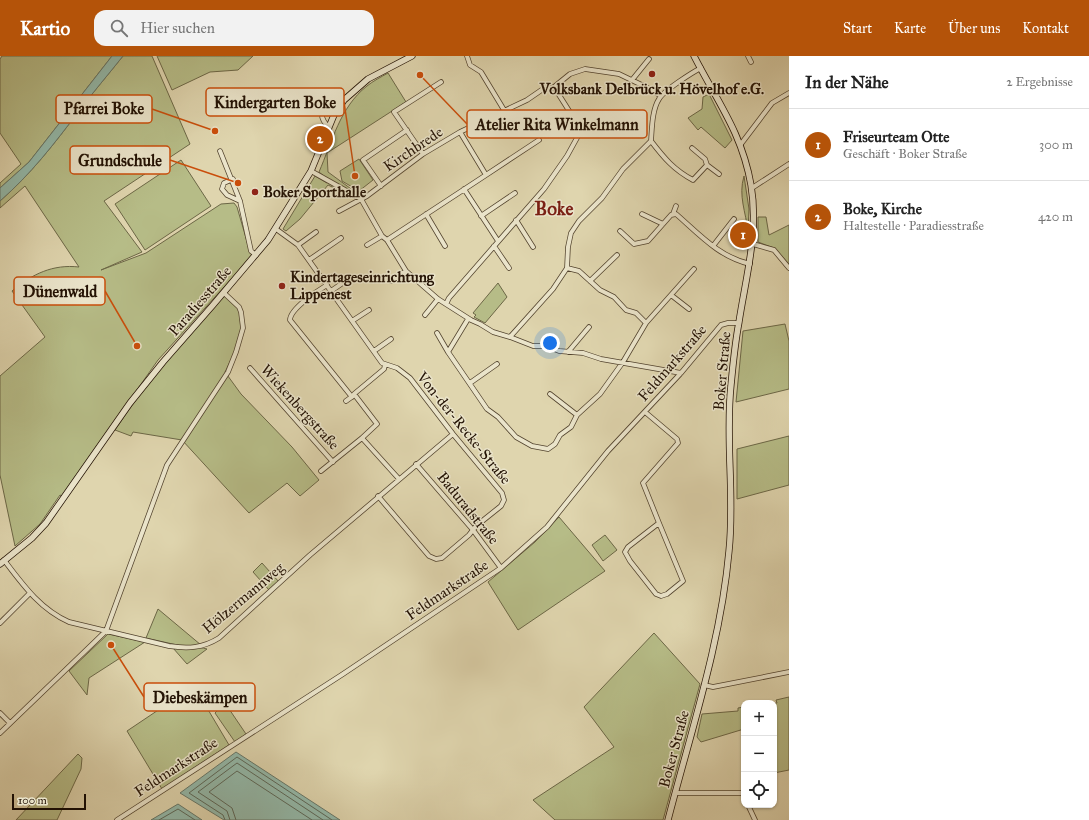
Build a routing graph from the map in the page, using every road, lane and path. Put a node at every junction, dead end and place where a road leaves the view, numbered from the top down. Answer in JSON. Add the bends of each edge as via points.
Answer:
{"nodes":[{"id":1,"x":412,"y":56,"type":"edge"},
{"id":2,"x":467,"y":56,"type":"edge"},
{"id":3,"x":694,"y":56,"type":"edge"},
{"id":4,"x":699,"y":56,"type":"edge"},
{"id":5,"x":748,"y":56,"type":"edge"},
{"id":6,"x":649,"y":59,"type":"dead end"},
{"id":7,"x":751,"y":62,"type":"dead end"},
{"id":8,"x":701,"y":68,"type":"junction"},
{"id":9,"x":632,"y":80,"type":"junction"},
{"id":10,"x":441,"y":82,"type":"dead end"},
{"id":11,"x":554,"y":87,"type":"junction"},
{"id":12,"x":789,"y":93,"type":"edge"},
{"id":13,"x":298,"y":96,"type":"dead end"},
{"id":14,"x":661,"y":96,"type":"junction"},
{"id":15,"x":504,"y":110,"type":"junction"},
{"id":16,"x":603,"y":116,"type":"dead end"},
{"id":17,"x":329,"y":127,"type":"junction"},
{"id":18,"x":583,"y":127,"type":"junction"},
{"id":19,"x":407,"y":130,"type":"junction"},
{"id":20,"x":460,"y":132,"type":"junction"},
{"id":21,"x":539,"y":140,"type":"dead end"},
{"id":22,"x":651,"y":141,"type":"junction"},
{"id":23,"x":741,"y":144,"type":"junction"},
{"id":24,"x":692,"y":148,"type":"dead end"},
{"id":25,"x":220,"y":151,"type":"dead end"},
{"id":26,"x":423,"y":154,"type":"junction"},
{"id":27,"x":789,"y":164,"type":"edge"},
{"id":28,"x":707,"y":165,"type":"junction"},
{"id":29,"x":311,"y":171,"type":"junction"},
{"id":30,"x":719,"y":174,"type":"dead end"},
{"id":31,"x":486,"y":175,"type":"junction"},
{"id":32,"x":233,"y":179,"type":"junction"},
{"id":33,"x":381,"y":186,"type":"junction"},
{"id":34,"x":752,"y":188,"type":"junction"},
{"id":35,"x":464,"y":190,"type":"junction"},
{"id":36,"x":515,"y":193,"type":"dead end"},
{"id":37,"x":361,"y":199,"type":"junction"},
{"id":38,"x":240,"y":201,"type":"junction"},
{"id":39,"x":676,"y":206,"type":"dead end"},
{"id":40,"x":339,"y":211,"type":"dead end"},
{"id":41,"x":426,"y":214,"type":"junction"},
{"id":42,"x":642,"y":214,"type":"dead end"},
{"id":43,"x":673,"y":214,"type":"junction"},
{"id":44,"x":481,"y":216,"type":"junction"},
{"id":45,"x":734,"y":219,"type":"dead end"},
{"id":46,"x":516,"y":220,"type":"junction"},
{"id":47,"x":662,"y":224,"type":"junction"},
{"id":48,"x":276,"y":229,"type":"junction"},
{"id":49,"x":620,"y":231,"type":"dead end"},
{"id":50,"x":316,"y":232,"type":"dead end"},
{"id":51,"x":382,"y":236,"type":"junction"},
{"id":52,"x":341,"y":238,"type":"dead end"},
{"id":53,"x":387,"y":240,"type":"junction"},
{"id":54,"x":498,"y":241,"type":"junction"},
{"id":55,"x":753,"y":244,"type":"junction"},
{"id":56,"x":298,"y":245,"type":"junction"},
{"id":57,"x":368,"y":245,"type":"dead end"},
{"id":58,"x":445,"y":246,"type":"dead end"},
{"id":59,"x":494,"y":246,"type":"junction"},
{"id":60,"x":713,"y":246,"type":"junction"},
{"id":61,"x":533,"y":247,"type":"dead end"},
{"id":62,"x":256,"y":255,"type":"junction"},
{"id":63,"x":617,"y":255,"type":"dead end"},
{"id":64,"x":309,"y":260,"type":"junction"},
{"id":65,"x":750,"y":264,"type":"junction"},
{"id":66,"x":509,"y":268,"type":"dead end"},
{"id":67,"x":567,"y":268,"type":"junction"},
{"id":68,"x":789,"y":268,"type":"edge"},
{"id":69,"x":694,"y":269,"type":"dead end"},
{"id":70,"x":406,"y":271,"type":"junction"},
{"id":71,"x":347,"y":280,"type":"dead end"},
{"id":72,"x":391,"y":281,"type":"dead end"},
{"id":73,"x":590,"y":281,"type":"junction"},
{"id":74,"x":327,"y":285,"type":"junction"},
{"id":75,"x":331,"y":291,"type":"junction"},
{"id":76,"x":224,"y":293,"type":"junction"},
{"id":77,"x":671,"y":294,"type":"junction"},
{"id":78,"x":438,"y":300,"type":"junction"},
{"id":79,"x":446,"y":304,"type":"junction"},
{"id":80,"x":689,"y":309,"type":"dead end"},
{"id":81,"x":369,"y":310,"type":"dead end"},
{"id":82,"x":425,"y":315,"type":"dead end"},
{"id":83,"x":468,"y":319,"type":"junction"},
{"id":84,"x":352,"y":321,"type":"junction"},
{"id":85,"x":646,"y":323,"type":"junction"},
{"id":86,"x":738,"y":323,"type":"junction"},
{"id":87,"x":589,"y":327,"type":"dead end"},
{"id":88,"x":437,"y":333,"type":"dead end"},
{"id":89,"x":510,"y":337,"type":"junction"},
{"id":90,"x":391,"y":339,"type":"dead end"},
{"id":91,"x":374,"y":351,"type":"junction"},
{"id":92,"x":448,"y":352,"type":"junction"},
{"id":93,"x":568,"y":352,"type":"junction"},
{"id":94,"x":623,"y":362,"type":"junction"},
{"id":95,"x":497,"y":364,"type":"dead end"},
{"id":96,"x":385,"y":365,"type":"junction"},
{"id":97,"x":250,"y":368,"type":"dead end"},
{"id":98,"x":681,"y":373,"type":"junction"},
{"id":99,"x":470,"y":383,"type":"junction"},
{"id":100,"x":550,"y":394,"type":"dead end"},
{"id":101,"x":353,"y":395,"type":"junction"},
{"id":102,"x":346,"y":401,"type":"dead end"},
{"id":103,"x":645,"y":412,"type":"junction"},
{"id":104,"x":577,"y":415,"type":"junction"},
{"id":105,"x":453,"y":434,"type":"junction"},
{"id":106,"x":362,"y":438,"type":"junction"},
{"id":107,"x":333,"y":462,"type":"junction"},
{"id":108,"x":416,"y":464,"type":"junction"},
{"id":109,"x":321,"y":471,"type":"dead end"},
{"id":110,"x":399,"y":480,"type":"junction"},
{"id":111,"x":378,"y":496,"type":"junction"},
{"id":112,"x":659,"y":523,"type":"junction"},
{"id":113,"x":473,"y":530,"type":"junction"},
{"id":114,"x":2,"y":562,"type":"edge"},
{"id":115,"x":501,"y":568,"type":"junction"},
{"id":116,"x":30,"y":594,"type":"junction"},
{"id":117,"x":0,"y":623,"type":"edge"},
{"id":118,"x":106,"y":631,"type":"junction"},
{"id":119,"x":789,"y":672,"type":"edge"},
{"id":120,"x":704,"y":685,"type":"junction"},
{"id":121,"x":0,"y":713,"type":"edge"},
{"id":122,"x":10,"y":723,"type":"junction"},
{"id":123,"x":0,"y":733,"type":"edge"},
{"id":124,"x":675,"y":793,"type":"junction"},
{"id":125,"x":741,"y":793,"type":"edge"},
{"id":126,"x":749,"y":808,"type":"edge"},
{"id":127,"x":117,"y":820,"type":"edge"},
{"id":128,"x":668,"y":820,"type":"edge"},
{"id":129,"x":755,"y":820,"type":"edge"}],
"edges":[{"from":1,"to":17,"type":"main road","name":"Paradiesstraße","via":[[372,76],[359,86],[344,100]]},
{"from":2,"to":15,"type":"street","via":[[470,65],[481,72]]},
{"from":3,"to":8,"type":"main road","name":"Boker Straße"},
{"from":4,"to":8,"type":"main road","name":"Boker Straße"},
{"from":5,"to":7,"type":"street"},
{"from":6,"to":9,"type":"street"},
{"from":8,"to":14,"type":"street"},
{"from":8,"to":23,"type":"main road","name":"Boker Straße"},
{"from":9,"to":11,"type":"street","name":"Kirchbrede","via":[[619,74],[585,69],[570,74]]},
{"from":9,"to":14,"type":"street","name":"Kirchbrede"},
{"from":10,"to":19,"type":"street","via":[[394,112]]},
{"from":11,"to":15,"type":"street","name":"Kirchbrede","via":[[543,89],[527,100]]},
{"from":11,"to":18,"type":"street","via":[[573,117]]},
{"from":12,"to":23,"type":"street","via":[[772,103]]},
{"from":13,"to":17,"type":"street","via":[[319,104],[323,108],[324,123]]},
{"from":14,"to":22,"type":"street","via":[[653,119]]},
{"from":15,"to":20,"type":"street","name":"Kirchbrede"},
{"from":16,"to":18,"type":"street"},
{"from":17,"to":29,"type":"main road","name":"Paradiesstraße"},
{"from":18,"to":46,"type":"street","via":[[551,180]]},
{"from":19,"to":26,"type":"street"},
{"from":19,"to":33,"type":"street","via":[[363,160]]},
{"from":20,"to":26,"type":"street","name":"Kirchbrede"},
{"from":20,"to":31,"type":"street"},
{"from":21,"to":31,"type":"street"},
{"from":22,"to":28,"type":"street","via":[[667,163],[693,180]]},
{"from":22,"to":67,"type":"street","via":[[623,169],[571,233]]},
{"from":23,"to":34,"type":"main road","name":"Boker Straße"},
{"from":24,"to":28,"type":"street"},
{"from":25,"to":32,"type":"street"},
{"from":26,"to":33,"type":"street","name":"Kirchbrede"},
{"from":27,"to":34,"type":"street"},
{"from":28,"to":30,"type":"street"},
{"from":29,"to":37,"type":"street"},
{"from":29,"to":48,"type":"main road","name":"Paradiesstraße"},
{"from":31,"to":35,"type":"street"},
{"from":32,"to":38,"type":"street"},
{"from":32,"to":38,"type":"street","via":[[224,183],[222,189],[227,195]]},
{"from":33,"to":37,"type":"street","name":"Kirchbrede"},
{"from":34,"to":55,"type":"main road","name":"Boker Straße"},
{"from":35,"to":41,"type":"street"},
{"from":35,"to":44,"type":"street"},
{"from":36,"to":44,"type":"street"},
{"from":37,"to":40,"type":"street","name":"Kirchbrede"},
{"from":37,"to":51,"type":"street"},
{"from":38,"to":62,"type":"street","via":[[251,251]]},
{"from":39,"to":43,"type":"street"},
{"from":41,"to":53,"type":"street"},
{"from":41,"to":58,"type":"street"},
{"from":42,"to":47,"type":"street"},
{"from":43,"to":47,"type":"street"},
{"from":43,"to":60,"type":"street"},
{"from":44,"to":54,"type":"street"},
{"from":45,"to":60,"type":"street"},
{"from":46,"to":54,"type":"street"},
{"from":46,"to":61,"type":"street"},
{"from":47,"to":49,"type":"street","via":[[648,241],[634,244]]},
{"from":48,"to":56,"type":"street","name":"Von-der-Recke-Straße"},
{"from":48,"to":62,"type":"main road","name":"Paradiesstraße"},
{"from":50,"to":56,"type":"street"},
{"from":51,"to":53,"type":"street"},
{"from":51,"to":57,"type":"street"},
{"from":52,"to":64,"type":"street"},
{"from":53,"to":70,"type":"street"},
{"from":54,"to":59,"type":"street"},
{"from":55,"to":65,"type":"main road","name":"Boker Straße"},
{"from":55,"to":68,"type":"street","via":[[774,250]]},
{"from":56,"to":64,"type":"street","name":"Von-der-Recke-Straße"},
{"from":59,"to":66,"type":"street"},
{"from":59,"to":79,"type":"street","via":[[448,298]]},
{"from":60,"to":65,"type":"street","via":[[733,260]]},
{"from":62,"to":76,"type":"main road","name":"Paradiesstraße"},
{"from":63,"to":73,"type":"street"},
{"from":64,"to":74,"type":"street","name":"Von-der-Recke-Straße"},
{"from":65,"to":86,"type":"main road","name":"Boker Straße"},
{"from":67,"to":73,"type":"street","via":[[578,271]]},
{"from":67,"to":89,"type":"street","via":[[553,290]]},
{"from":69,"to":77,"type":"street"},
{"from":70,"to":72,"type":"street"},
{"from":70,"to":78,"type":"street"},
{"from":71,"to":75,"type":"street"},
{"from":73,"to":85,"type":"street"},
{"from":74,"to":75,"type":"street","name":"Von-der-Recke-Straße"},
{"from":74,"to":101,"type":"street","via":[[303,303],[292,314],[290,320]]},
{"from":75,"to":84,"type":"street","name":"Von-der-Recke-Straße"},
{"from":76,"to":114,"type":"main road","name":"Paradiesstraße","via":[[130,403],[46,523]]},
{"from":76,"to":118,"type":"street","via":[[241,312],[243,328],[236,352],[228,372],[167,465]]},
{"from":77,"to":80,"type":"street"},
{"from":77,"to":85,"type":"street"},
{"from":78,"to":79,"type":"street"},
{"from":78,"to":82,"type":"street"},
{"from":79,"to":83,"type":"street"},
{"from":81,"to":84,"type":"street"},
{"from":83,"to":89,"type":"street","via":[[493,332]]},
{"from":83,"to":92,"type":"street"},
{"from":84,"to":91,"type":"street","name":"Von-der-Recke-Straße"},
{"from":85,"to":94,"type":"street"},
{"from":86,"to":98,"type":"street","name":"Feldmarkstraße","via":[[722,325]]},
{"from":86,"to":120,"type":"main road","name":"Boker Straße","via":[[730,388],[730,549],[721,611]]},
{"from":87,"to":93,"type":"street"},
{"from":88,"to":92,"type":"street"},
{"from":89,"to":93,"type":"street","via":[[533,346],[546,346]]},
{"from":90,"to":91,"type":"street"},
{"from":91,"to":96,"type":"street","name":"Von-der-Recke-Straße"},
{"from":92,"to":99,"type":"street"},
{"from":93,"to":94,"type":"street"},
{"from":94,"to":98,"type":"street"},
{"from":94,"to":104,"type":"street","via":[[600,394]]},
{"from":95,"to":99,"type":"street"},
{"from":96,"to":101,"type":"street","via":[[384,369]]},
{"from":96,"to":105,"type":"street","name":"Von-der-Recke-Straße","via":[[397,368],[410,378]]},
{"from":97,"to":107,"type":"street","name":"Wiekenbergstraße"},
{"from":98,"to":103,"type":"street","name":"Feldmarkstraße"},
{"from":99,"to":104,"type":"street","via":[[487,409],[516,437],[541,449],[548,449],[555,444],[571,427]]},
{"from":100,"to":104,"type":"street"},
{"from":101,"to":102,"type":"street"},
{"from":101,"to":106,"type":"street","name":"Wiekenbergstraße","via":[[377,424]]},
{"from":103,"to":112,"type":"street","via":[[678,443],[644,483]]},
{"from":103,"to":115,"type":"street","name":"Feldmarkstraße","via":[[608,451],[548,527]]},
{"from":105,"to":108,"type":"street","name":"Hölzermannweg"},
{"from":105,"to":113,"type":"street","name":"Von-der-Recke-Straße","via":[[504,496],[501,506]]},
{"from":106,"to":107,"type":"street","name":"Wiekenbergstraße"},
{"from":106,"to":110,"type":"street","name":"Wiekenbergstraße"},
{"from":107,"to":109,"type":"street","name":"Wiekenbergstraße"},
{"from":108,"to":110,"type":"street","name":"Hölzermannweg"},
{"from":108,"to":113,"type":"street","name":"Baduradstraße"},
{"from":110,"to":111,"type":"street","name":"Hölzermannweg"},
{"from":111,"to":113,"type":"street","via":[[429,556],[436,559],[442,558]]},
{"from":111,"to":118,"type":"street","name":"Hölzermannweg","via":[[211,643],[185,648]]},
{"from":112,"to":112,"type":"street","via":[[625,552],[656,594],[662,596],[683,581]]},
{"from":113,"to":115,"type":"street","name":"Baduradstraße"},
{"from":114,"to":116,"type":"street","name":"Hölzermannweg"},
{"from":115,"to":127,"type":"street","name":"Feldmarkstraße"},
{"from":116,"to":117,"type":"street"},
{"from":116,"to":118,"type":"street","name":"Hölzermannweg","via":[[57,616]]},
{"from":118,"to":122,"type":"street"},
{"from":119,"to":120,"type":"street","via":[[713,687]]},
{"from":120,"to":124,"type":"main road","name":"Boker Straße"},
{"from":121,"to":122,"type":"street"},
{"from":122,"to":123,"type":"street"},
{"from":124,"to":125,"type":"street"},
{"from":124,"to":128,"type":"main road","name":"Boker Straße"},
{"from":126,"to":129,"type":"street"}]}
